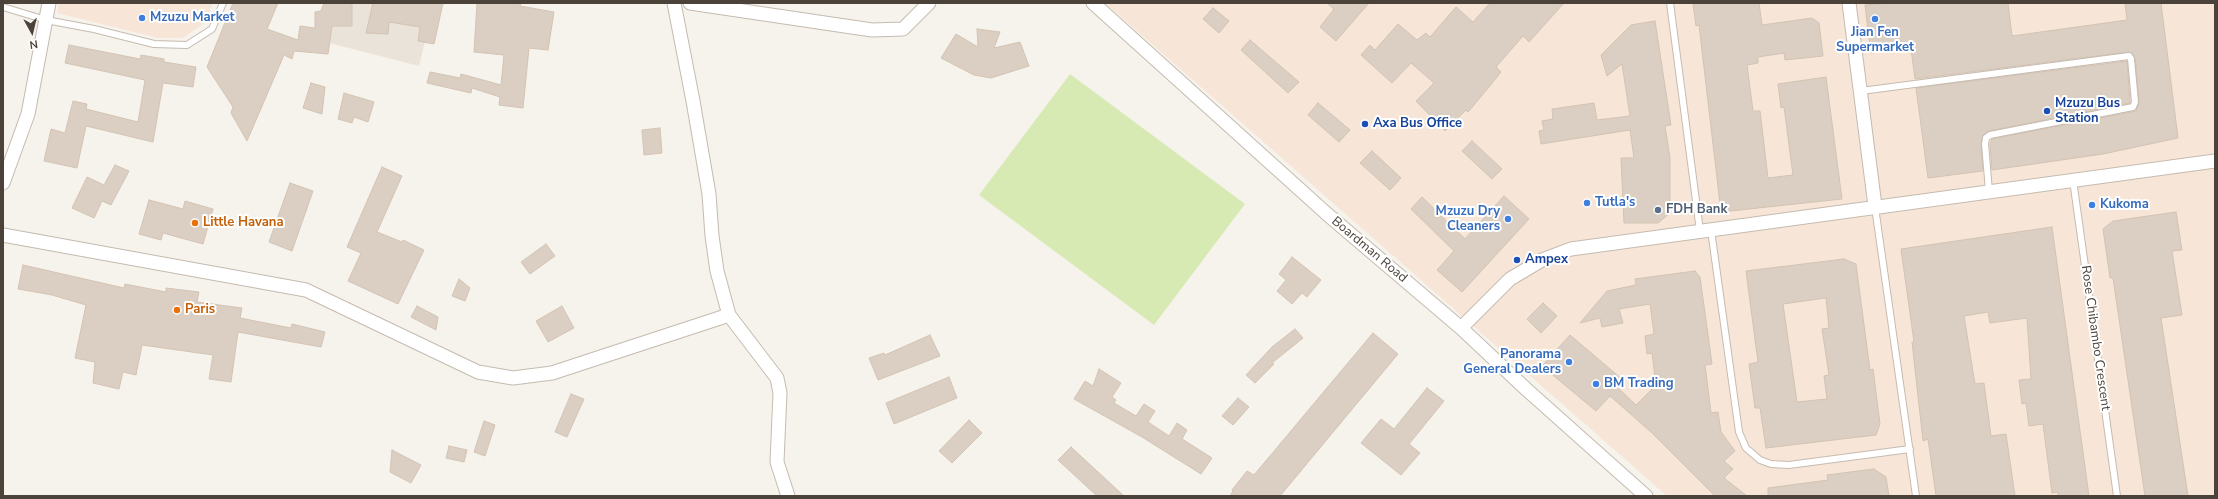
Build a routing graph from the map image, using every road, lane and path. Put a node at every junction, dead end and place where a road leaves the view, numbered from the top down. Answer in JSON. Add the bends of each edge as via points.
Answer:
{"nodes":[{"id":1,"x":49,"y":3,"type":"edge"},
{"id":2,"x":222,"y":3,"type":"edge"},
{"id":3,"x":674,"y":3,"type":"edge"},
{"id":4,"x":690,"y":3,"type":"edge"},
{"id":5,"x":929,"y":3,"type":"edge"},
{"id":6,"x":1093,"y":3,"type":"edge"},
{"id":7,"x":1670,"y":3,"type":"edge"},
{"id":8,"x":1849,"y":3,"type":"edge"},
{"id":9,"x":3,"y":6,"type":"edge"},
{"id":10,"x":46,"y":20,"type":"junction"},
{"id":11,"x":1861,"y":91,"type":"junction"},
{"id":12,"x":2215,"y":160,"type":"edge"},
{"id":13,"x":2073,"y":180,"type":"junction"},
{"id":14,"x":3,"y":183,"type":"edge"},
{"id":15,"x":1989,"y":191,"type":"junction"},
{"id":16,"x":1875,"y":206,"type":"junction"},
{"id":17,"x":1706,"y":231,"type":"junction"},
{"id":18,"x":3,"y":235,"type":"edge"},
{"id":19,"x":729,"y":315,"type":"junction"},
{"id":20,"x":1461,"y":328,"type":"junction"},
{"id":21,"x":1910,"y":449,"type":"junction"},
{"id":22,"x":788,"y":496,"type":"edge"},
{"id":23,"x":1646,"y":496,"type":"edge"},
{"id":24,"x":1916,"y":496,"type":"edge"},
{"id":25,"x":2117,"y":496,"type":"edge"}],
"edges":[{"from":1,"to":10,"type":"street"},
{"from":2,"to":10,"type":"lane","via":[[212,29],[187,44],[154,44]]},
{"from":3,"to":19,"type":"street","via":[[709,194],[717,271]]},
{"from":4,"to":5,"type":"street","via":[[872,30],[903,30]]},
{"from":6,"to":20,"type":"street","name":"Boardman Road","via":[[1321,209]]},
{"from":7,"to":17,"type":"lane"},
{"from":8,"to":11,"type":"street"},
{"from":9,"to":10,"type":"lane"},
{"from":10,"to":14,"type":"street","via":[[28,114]]},
{"from":11,"to":15,"type":"lane","via":[[2129,56],[2132,59],[2135,102],[2133,107],[1986,138]]},
{"from":11,"to":16,"type":"street"},
{"from":12,"to":13,"type":"street"},
{"from":13,"to":15,"type":"street"},
{"from":13,"to":25,"type":"lane","name":"Rose Chibambo Crescent"},
{"from":15,"to":16,"type":"street"},
{"from":16,"to":17,"type":"street"},
{"from":16,"to":21,"type":"lane"},
{"from":17,"to":20,"type":"street","via":[[1572,249],[1542,260],[1510,279]]},
{"from":17,"to":21,"type":"lane","via":[[1739,432],[1746,448],[1760,460],[1771,464],[1789,465]]},
{"from":18,"to":19,"type":"street","via":[[306,290],[478,372],[513,378],[552,373]]},
{"from":19,"to":22,"type":"street","via":[[777,378],[780,393],[777,462]]},
{"from":20,"to":23,"type":"street","name":"Boardman Road"},
{"from":21,"to":24,"type":"lane"}]}
